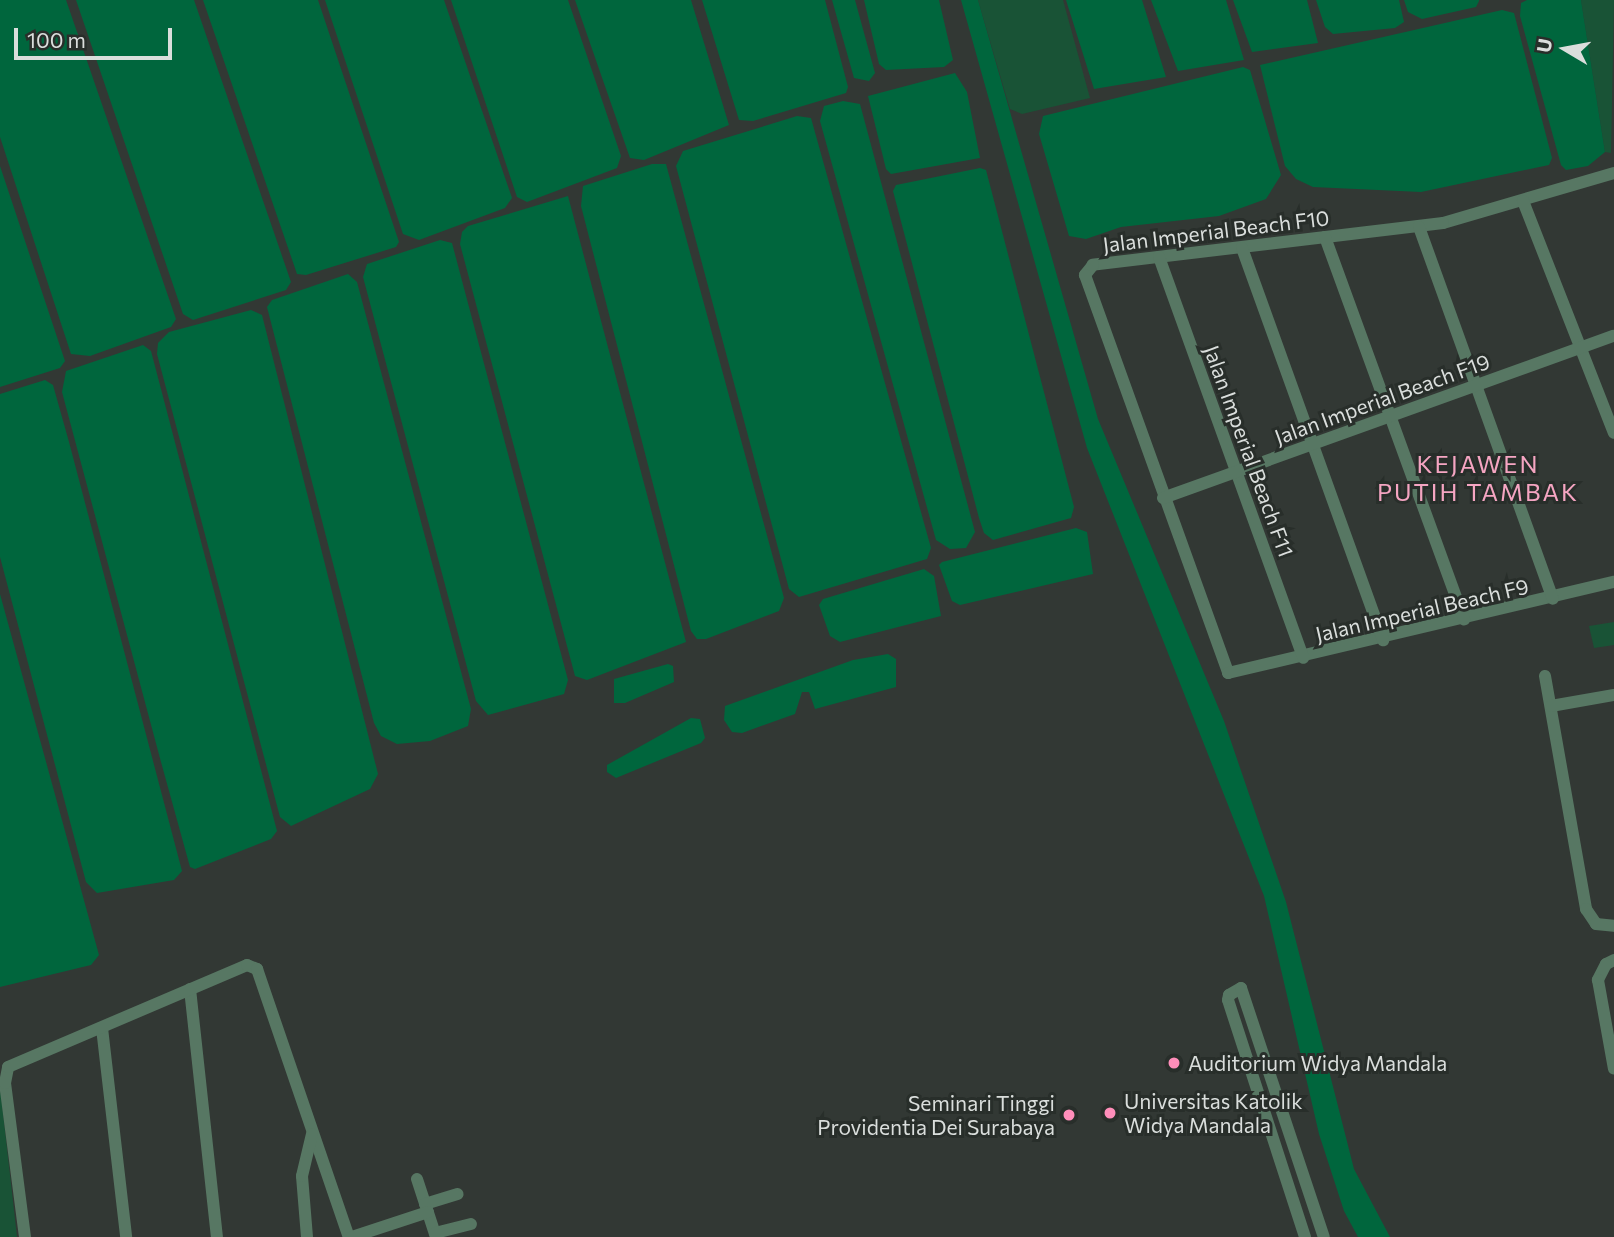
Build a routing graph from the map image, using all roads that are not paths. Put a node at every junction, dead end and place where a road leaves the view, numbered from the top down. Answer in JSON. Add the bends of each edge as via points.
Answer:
{"nodes":[{"id":1,"x":1614,"y":173,"type":"edge"},
{"id":2,"x":1523,"y":201,"type":"junction"},
{"id":3,"x":1419,"y":227,"type":"junction"},
{"id":4,"x":1325,"y":237,"type":"junction"},
{"id":5,"x":1242,"y":248,"type":"junction"},
{"id":6,"x":1160,"y":257,"type":"junction"},
{"id":7,"x":1614,"y":336,"type":"edge"},
{"id":8,"x":1581,"y":348,"type":"junction"},
{"id":9,"x":1474,"y":386,"type":"junction"},
{"id":10,"x":1392,"y":416,"type":"junction"},
{"id":11,"x":1614,"y":433,"type":"edge"},
{"id":12,"x":1312,"y":444,"type":"junction"},
{"id":13,"x":1236,"y":472,"type":"junction"},
{"id":14,"x":1163,"y":498,"type":"junction"},
{"id":15,"x":1614,"y":582,"type":"edge"},
{"id":16,"x":1553,"y":599,"type":"junction"},
{"id":17,"x":1464,"y":619,"type":"junction"},
{"id":18,"x":1383,"y":640,"type":"junction"},
{"id":19,"x":1303,"y":658,"type":"junction"},
{"id":20,"x":1238,"y":673,"type":"joint"},
{"id":21,"x":1545,"y":676,"type":"dead end"},
{"id":22,"x":1614,"y":695,"type":"edge"},
{"id":23,"x":1551,"y":706,"type":"junction"},
{"id":24,"x":1614,"y":926,"type":"edge"},
{"id":25,"x":1614,"y":960,"type":"edge"},
{"id":26,"x":190,"y":989,"type":"junction"},
{"id":27,"x":102,"y":1028,"type":"junction"},
{"id":28,"x":1614,"y":1069,"type":"edge"},
{"id":29,"x":312,"y":1134,"type":"junction"},
{"id":30,"x":417,"y":1179,"type":"dead end"},
{"id":31,"x":1305,"y":1180,"type":"junction"},
{"id":32,"x":1289,"y":1186,"type":"junction"},
{"id":33,"x":457,"y":1194,"type":"dead end"},
{"id":34,"x":426,"y":1208,"type":"junction"},
{"id":35,"x":471,"y":1224,"type":"dead end"},
{"id":36,"x":435,"y":1235,"type":"edge"},
{"id":37,"x":25,"y":1237,"type":"edge"},
{"id":38,"x":126,"y":1237,"type":"edge"},
{"id":39,"x":217,"y":1237,"type":"edge"},
{"id":40,"x":307,"y":1237,"type":"edge"},
{"id":41,"x":351,"y":1237,"type":"edge"},
{"id":42,"x":1305,"y":1237,"type":"edge"},
{"id":43,"x":1324,"y":1237,"type":"edge"}],
"edges":[{"from":1,"to":2,"type":"street","name":"Jalan Imperial Beach F10"},
{"from":2,"to":3,"type":"street","name":"Jalan Imperial Beach F10"},
{"from":2,"to":8,"type":"street"},
{"from":3,"to":4,"type":"street","name":"Jalan Imperial Beach F10"},
{"from":3,"to":9,"type":"street"},
{"from":4,"to":5,"type":"street","name":"Jalan Imperial Beach F10"},
{"from":4,"to":10,"type":"street"},
{"from":5,"to":6,"type":"street","name":"Jalan Imperial Beach F10"},
{"from":5,"to":12,"type":"street"},
{"from":6,"to":13,"type":"street","name":"Jalan Imperial Beach F11"},
{"from":6,"to":14,"type":"street","name":"Jalan Imperial Beach F10","via":[[1093,265],[1085,275]]},
{"from":7,"to":8,"type":"street","name":"Jalan Imperial Beach F19"},
{"from":8,"to":9,"type":"street","name":"Jalan Imperial Beach F19"},
{"from":8,"to":11,"type":"street"},
{"from":9,"to":10,"type":"street","name":"Jalan Imperial Beach F19"},
{"from":9,"to":16,"type":"street"},
{"from":10,"to":12,"type":"street","name":"Jalan Imperial Beach F19"},
{"from":10,"to":17,"type":"street"},
{"from":12,"to":13,"type":"street","name":"Jalan Imperial Beach F19"},
{"from":12,"to":18,"type":"street"},
{"from":13,"to":14,"type":"street","name":"Jalan Imperial Beach F19"},
{"from":13,"to":19,"type":"street","name":"Jalan Imperial Beach F11"},
{"from":14,"to":20,"type":"street","name":"Jalan Imperial Beach F10","via":[[1222,664],[1228,673]]},
{"from":15,"to":16,"type":"street","name":"Jalan Imperial Beach F9"},
{"from":16,"to":17,"type":"street","name":"Jalan Imperial Beach F9"},
{"from":17,"to":18,"type":"street","name":"Jalan Imperial Beach F9"},
{"from":18,"to":19,"type":"street","name":"Jalan Imperial Beach F9"},
{"from":19,"to":20,"type":"street","name":"Jalan Imperial Beach F9"},
{"from":21,"to":23,"type":"street"},
{"from":22,"to":23,"type":"street"},
{"from":23,"to":24,"type":"street","via":[[1587,909],[1596,924]]},
{"from":25,"to":28,"type":"street","via":[[1606,964],[1598,979]]},
{"from":26,"to":27,"type":"street"},
{"from":26,"to":29,"type":"street","via":[[241,965],[257,969]]},
{"from":26,"to":39,"type":"street"},
{"from":27,"to":37,"type":"street","via":[[16,1061],[7,1070]]},
{"from":27,"to":38,"type":"street"},
{"from":29,"to":40,"type":"street","via":[[302,1176]]},
{"from":29,"to":41,"type":"street"},
{"from":30,"to":34,"type":"street"},
{"from":31,"to":32,"type":"street"},
{"from":31,"to":32,"type":"street","via":[[1241,988],[1228,1000]]},
{"from":31,"to":43,"type":"street"},
{"from":32,"to":42,"type":"street"},
{"from":33,"to":34,"type":"street"},
{"from":34,"to":36,"type":"street"},
{"from":34,"to":41,"type":"street"},
{"from":35,"to":36,"type":"street"}]}
